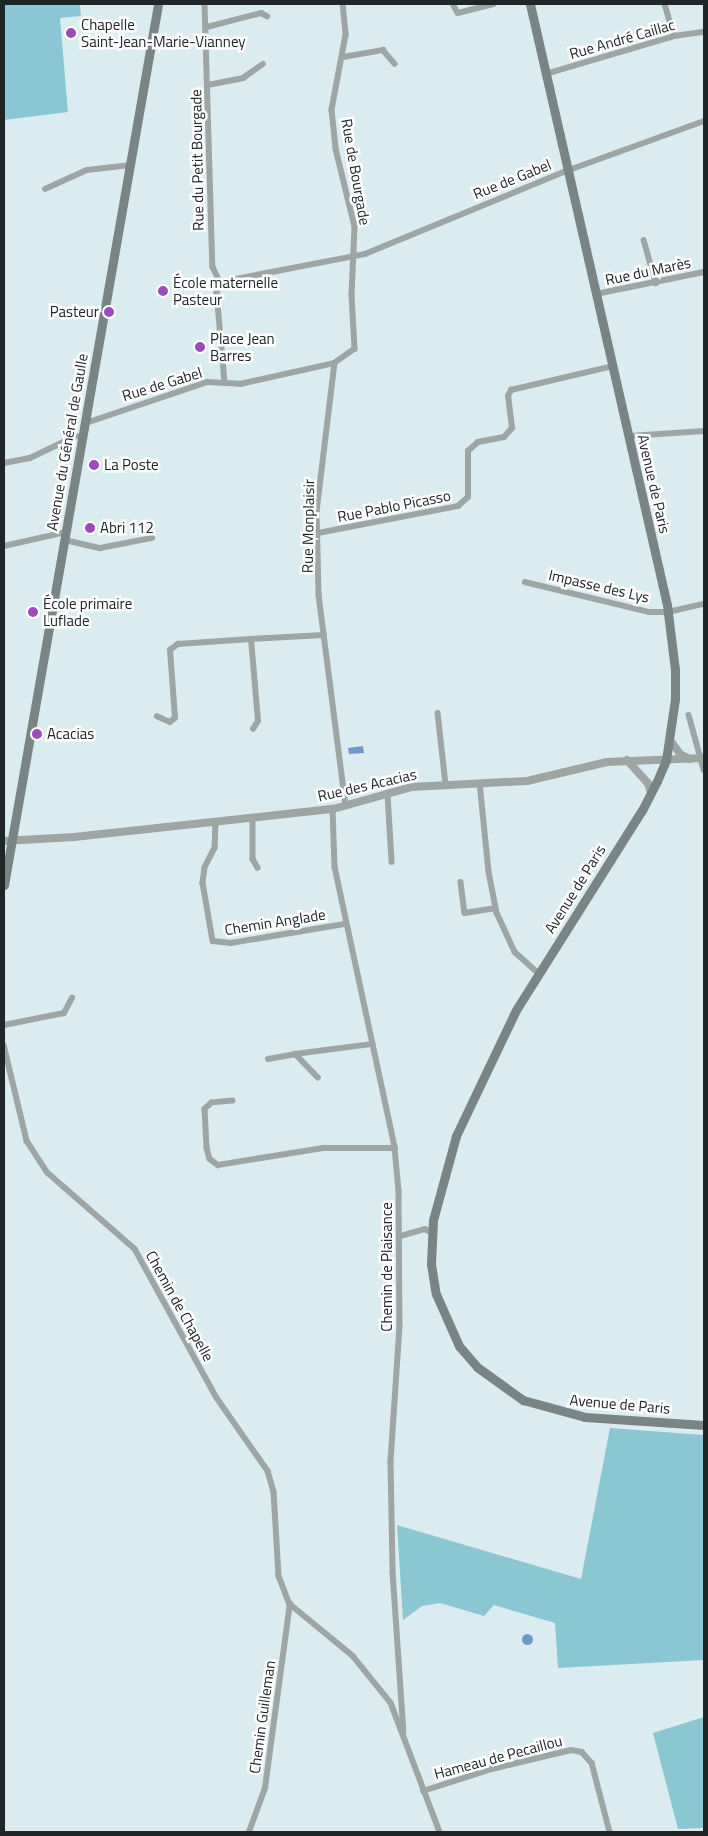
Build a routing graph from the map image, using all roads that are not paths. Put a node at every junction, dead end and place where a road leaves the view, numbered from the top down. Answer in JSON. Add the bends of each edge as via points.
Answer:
{"nodes":[{"id":1,"x":158,"y":4,"type":"edge"},
{"id":2,"x":205,"y":4,"type":"edge"},
{"id":3,"x":344,"y":4,"type":"edge"},
{"id":4,"x":453,"y":4,"type":"edge"},
{"id":5,"x":493,"y":4,"type":"edge"},
{"id":6,"x":530,"y":4,"type":"edge"},
{"id":7,"x":665,"y":4,"type":"edge"},
{"id":8,"x":267,"y":16,"type":"dead end"},
{"id":9,"x":206,"y":27,"type":"junction"},
{"id":10,"x":704,"y":32,"type":"edge"},
{"id":11,"x":674,"y":36,"type":"junction"},
{"id":12,"x":343,"y":57,"type":"junction"},
{"id":13,"x":263,"y":64,"type":"dead end"},
{"id":14,"x":395,"y":64,"type":"dead end"},
{"id":15,"x":546,"y":74,"type":"junction"},
{"id":16,"x":208,"y":86,"type":"junction"},
{"id":17,"x":704,"y":121,"type":"edge"},
{"id":18,"x":131,"y":165,"type":"junction"},
{"id":19,"x":568,"y":170,"type":"junction"},
{"id":20,"x":45,"y":189,"type":"dead end"},
{"id":21,"x":644,"y":240,"type":"dead end"},
{"id":22,"x":353,"y":257,"type":"junction"},
{"id":23,"x":704,"y":272,"type":"edge"},
{"id":24,"x":220,"y":282,"type":"junction"},
{"id":25,"x":656,"y":283,"type":"junction"},
{"id":26,"x":596,"y":294,"type":"junction"},
{"id":27,"x":335,"y":364,"type":"junction"},
{"id":28,"x":613,"y":366,"type":"junction"},
{"id":29,"x":225,"y":382,"type":"junction"},
{"id":30,"x":86,"y":423,"type":"junction"},
{"id":31,"x":704,"y":431,"type":"edge"},
{"id":32,"x":628,"y":436,"type":"junction"},
{"id":33,"x":84,"y":437,"type":"junction"},
{"id":34,"x":4,"y":462,"type":"edge"},
{"id":35,"x":318,"y":533,"type":"junction"},
{"id":36,"x":66,"y":536,"type":"junction"},
{"id":37,"x":152,"y":538,"type":"dead end"},
{"id":38,"x":4,"y":546,"type":"edge"},
{"id":39,"x":525,"y":582,"type":"dead end"},
{"id":40,"x":704,"y":604,"type":"edge"},
{"id":41,"x":668,"y":612,"type":"junction"},
{"id":42,"x":324,"y":635,"type":"junction"},
{"id":43,"x":251,"y":639,"type":"junction"},
{"id":44,"x":438,"y":712,"type":"dead end"},
{"id":45,"x":688,"y":715,"type":"dead end"},
{"id":46,"x":157,"y":716,"type":"dead end"},
{"id":47,"x":254,"y":729,"type":"dead end"},
{"id":48,"x":670,"y":740,"type":"junction"},
{"id":49,"x":692,"y":759,"type":"junction"},
{"id":50,"x":703,"y":759,"type":"edge"},
{"id":51,"x":628,"y":760,"type":"junction"},
{"id":52,"x":666,"y":760,"type":"junction"},
{"id":53,"x":704,"y":770,"type":"edge"},
{"id":54,"x":446,"y":784,"type":"junction"},
{"id":55,"x":480,"y":784,"type":"junction"},
{"id":56,"x":651,"y":793,"type":"junction"},
{"id":57,"x":388,"y":794,"type":"junction"},
{"id":58,"x":346,"y":806,"type":"junction"},
{"id":59,"x":333,"y":809,"type":"junction"},
{"id":60,"x":253,"y":817,"type":"junction"},
{"id":61,"x":216,"y":822,"type":"junction"},
{"id":62,"x":8,"y":842,"type":"edge"},
{"id":63,"x":392,"y":862,"type":"dead end"},
{"id":64,"x":258,"y":868,"type":"dead end"},
{"id":65,"x":461,"y":882,"type":"dead end"},
{"id":66,"x":4,"y":885,"type":"edge"},
{"id":67,"x":496,"y":908,"type":"junction"},
{"id":68,"x":345,"y":924,"type":"junction"},
{"id":69,"x":538,"y":974,"type":"junction"},
{"id":70,"x":72,"y":998,"type":"dead end"},
{"id":71,"x":4,"y":1025,"type":"edge"},
{"id":72,"x":372,"y":1044,"type":"junction"},
{"id":73,"x":4,"y":1045,"type":"edge"},
{"id":74,"x":295,"y":1054,"type":"junction"},
{"id":75,"x":268,"y":1059,"type":"dead end"},
{"id":76,"x":318,"y":1078,"type":"dead end"},
{"id":77,"x":233,"y":1101,"type":"dead end"},
{"id":78,"x":395,"y":1148,"type":"junction"},
{"id":79,"x":431,"y":1232,"type":"junction"},
{"id":80,"x":401,"y":1236,"type":"junction"},
{"id":81,"x":704,"y":1425,"type":"edge"},
{"id":82,"x":290,"y":1604,"type":"junction"},
{"id":83,"x":404,"y":1732,"type":"junction"},
{"id":84,"x":423,"y":1791,"type":"junction"},
{"id":85,"x":249,"y":1832,"type":"edge"},
{"id":86,"x":440,"y":1832,"type":"edge"},
{"id":87,"x":610,"y":1832,"type":"edge"}],
"edges":[{"from":1,"to":18,"type":"main road","name":"Avenue du Général de Gaulle"},
{"from":2,"to":9,"type":"street","name":"Rue du Petit Bourgade"},
{"from":3,"to":12,"type":"street","name":"Rue de Bourgade","via":[[346,35]]},
{"from":4,"to":5,"type":"street","via":[[458,13]]},
{"from":6,"to":15,"type":"main road","name":"Avenue de Paris"},
{"from":7,"to":11,"type":"street"},
{"from":8,"to":9,"type":"street","via":[[261,13]]},
{"from":9,"to":16,"type":"street","name":"Rue du Petit Bourgade"},
{"from":10,"to":11,"type":"street","name":"Rue André Caillac"},
{"from":11,"to":15,"type":"street","name":"Rue André Caillac"},
{"from":12,"to":14,"type":"street","via":[[383,50]]},
{"from":12,"to":22,"type":"street","name":"Rue de Bourgade","via":[[335,92],[333,128],[355,227]]},
{"from":13,"to":16,"type":"street","via":[[243,78]]},
{"from":15,"to":19,"type":"main road","name":"Avenue de Paris"},
{"from":16,"to":24,"type":"street","name":"Rue du Petit Bourgade","via":[[213,267]]},
{"from":17,"to":19,"type":"street","name":"Rue de Gabel"},
{"from":18,"to":20,"type":"street","via":[[87,170]]},
{"from":18,"to":30,"type":"main road","name":"Avenue du Général de Gaulle"},
{"from":19,"to":22,"type":"street","name":"Rue de Gabel"},
{"from":19,"to":26,"type":"main road","name":"Avenue de Paris"},
{"from":21,"to":25,"type":"street"},
{"from":22,"to":24,"type":"street","name":"Rue de Gabel"},
{"from":22,"to":27,"type":"street","via":[[355,349]]},
{"from":23,"to":25,"type":"street","name":"Rue du Marès"},
{"from":24,"to":29,"type":"street","name":"Rue du Petit Bourgade","via":[[217,293]]},
{"from":25,"to":26,"type":"street","name":"Rue du Marès"},
{"from":26,"to":28,"type":"main road","name":"Avenue de Paris"},
{"from":27,"to":29,"type":"street","name":"Rue de Gabel","via":[[240,384]]},
{"from":27,"to":35,"type":"street","name":"Rue Monplaisir","via":[[318,502]]},
{"from":28,"to":32,"type":"main road","name":"Avenue de Paris"},
{"from":28,"to":35,"type":"street","name":"Rue Pablo Picasso","via":[[511,390],[508,396],[512,428],[504,437],[478,442],[468,451],[468,497],[458,506]]},
{"from":29,"to":30,"type":"street","name":"Rue de Gabel","via":[[216,380],[184,388]]},
{"from":30,"to":33,"type":"main road","name":"Avenue du Général de Gaulle"},
{"from":31,"to":32,"type":"street"},
{"from":32,"to":41,"type":"main road","name":"Avenue de Paris"},
{"from":33,"to":34,"type":"street","via":[[76,436],[30,458]]},
{"from":33,"to":36,"type":"main road","name":"Avenue du Général de Gaulle"},
{"from":35,"to":42,"type":"street","name":"Rue Monplaisir","via":[[319,595]]},
{"from":36,"to":37,"type":"street","via":[[100,548]]},
{"from":36,"to":38,"type":"street"},
{"from":36,"to":62,"type":"main road","name":"Avenue du Général de Gaulle"},
{"from":39,"to":41,"type":"street","name":"Impasse des Lys","via":[[649,612]]},
{"from":40,"to":41,"type":"street","name":"Impasse des Lys"},
{"from":41,"to":48,"type":"main road","name":"Avenue de Paris","via":[[675,670]]},
{"from":42,"to":43,"type":"street"},
{"from":42,"to":58,"type":"street","name":"Rue Monplaisir"},
{"from":43,"to":46,"type":"street","via":[[178,644],[170,650],[175,718],[170,722]]},
{"from":43,"to":47,"type":"street","via":[[258,721]]},
{"from":44,"to":54,"type":"street"},
{"from":45,"to":50,"type":"street"},
{"from":48,"to":49,"type":"street","via":[[680,754]]},
{"from":48,"to":52,"type":"main road","name":"Avenue de Paris"},
{"from":49,"to":50,"type":"street","name":"Rue des Acacias"},
{"from":49,"to":52,"type":"street","name":"Rue des Acacias"},
{"from":50,"to":53,"type":"street"},
{"from":51,"to":52,"type":"street","name":"Rue des Acacias"},
{"from":51,"to":55,"type":"street","name":"Rue des Acacias","via":[[527,780]]},
{"from":51,"to":56,"type":"street","via":[[648,782]]},
{"from":52,"to":56,"type":"main road","name":"Avenue de Paris"},
{"from":54,"to":55,"type":"street","name":"Rue des Acacias"},
{"from":54,"to":57,"type":"street","name":"Rue des Acacias","via":[[412,786]]},
{"from":55,"to":67,"type":"street"},
{"from":56,"to":69,"type":"main road","name":"Avenue de Paris"},
{"from":57,"to":58,"type":"street","name":"Rue des Acacias"},
{"from":57,"to":63,"type":"street"},
{"from":58,"to":59,"type":"street","name":"Rue des Acacias"},
{"from":59,"to":60,"type":"street","name":"Rue des Acacias"},
{"from":59,"to":68,"type":"street","name":"Chemin de Plaisance","via":[[335,867]]},
{"from":60,"to":61,"type":"street","name":"Rue des Acacias"},
{"from":60,"to":64,"type":"street","via":[[253,859]]},
{"from":61,"to":62,"type":"street","name":"Rue des Acacias"},
{"from":61,"to":68,"type":"street","name":"Chemin Anglade","via":[[215,848],[205,868],[203,883],[213,941],[230,944]]},
{"from":62,"to":66,"type":"main road","name":"Avenue du Général de Gaulle"},
{"from":65,"to":67,"type":"street","via":[[465,913]]},
{"from":67,"to":69,"type":"street","via":[[515,952]]},
{"from":68,"to":72,"type":"street","name":"Chemin de Plaisance"},
{"from":69,"to":79,"type":"main road","name":"Avenue de Paris","via":[[500,1039],[456,1136]]},
{"from":70,"to":71,"type":"street","via":[[64,1013]]},
{"from":72,"to":74,"type":"street"},
{"from":72,"to":78,"type":"street","name":"Chemin de Plaisance"},
{"from":73,"to":82,"type":"street","name":"Chemin de Chapelle","via":[[27,1141],[35,1156],[47,1172],[135,1249],[217,1398],[268,1471],[274,1492],[279,1576]]},
{"from":74,"to":75,"type":"street"},
{"from":74,"to":76,"type":"street"},
{"from":77,"to":78,"type":"street","via":[[212,1103],[205,1109],[207,1148],[210,1159],[218,1165],[323,1148]]},
{"from":78,"to":80,"type":"street","name":"Chemin de Plaisance"},
{"from":79,"to":80,"type":"street","via":[[425,1229]]},
{"from":79,"to":81,"type":"main road","name":"Avenue de Paris","via":[[433,1279],[446,1323],[477,1367],[498,1385],[523,1400],[585,1417]]},
{"from":80,"to":83,"type":"street","name":"Chemin de Plaisance","via":[[400,1326],[391,1463]]},
{"from":82,"to":83,"type":"street","via":[[354,1656],[390,1703]]},
{"from":82,"to":85,"type":"street","name":"Chemin Guilleman","via":[[265,1788]]},
{"from":83,"to":84,"type":"street"},
{"from":84,"to":86,"type":"street"},
{"from":84,"to":87,"type":"street","name":"Hameau de Pecaillou","via":[[492,1769],[572,1750],[582,1752],[592,1762]]}]}
